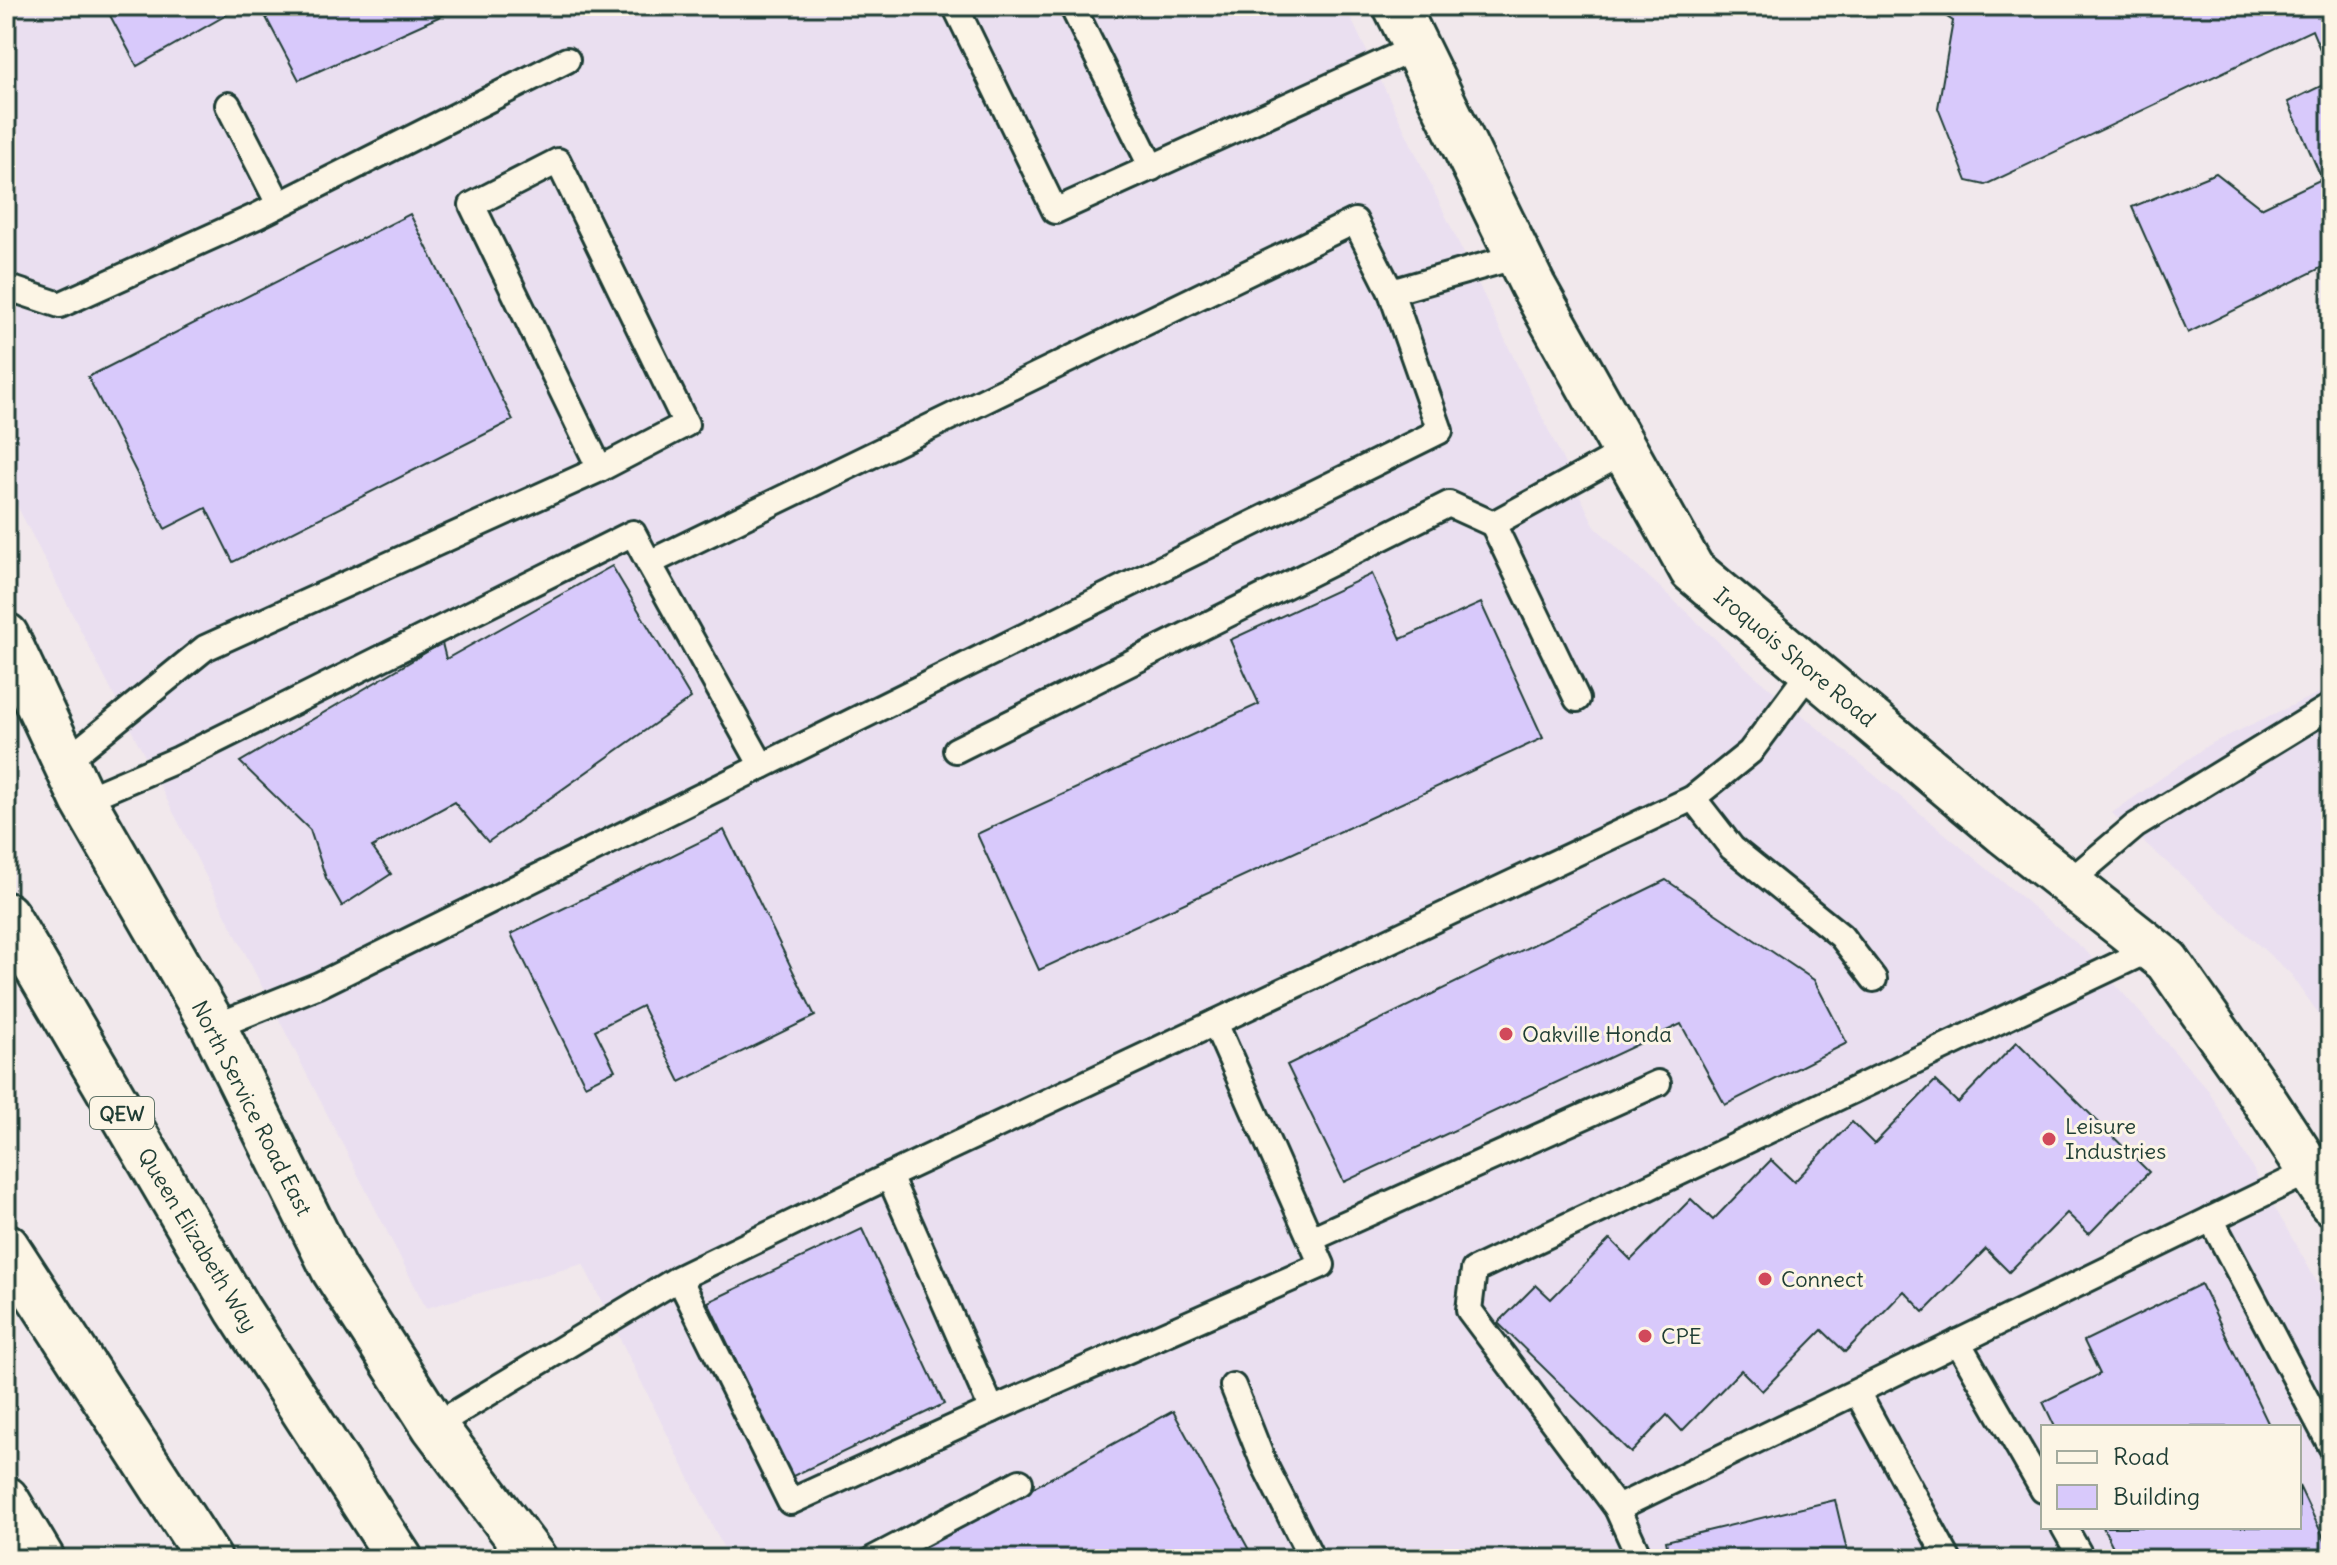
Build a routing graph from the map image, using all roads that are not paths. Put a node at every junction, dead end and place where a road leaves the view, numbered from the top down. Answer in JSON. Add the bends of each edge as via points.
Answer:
{"nodes":[{"id":1,"x":955,"y":6,"type":"edge"},
{"id":2,"x":1072,"y":6,"type":"edge"},
{"id":3,"x":1396,"y":6,"type":"edge"},
{"id":4,"x":1417,"y":47,"type":"junction"},
{"id":5,"x":567,"y":60,"type":"dead end"},
{"id":6,"x":228,"y":105,"type":"dead end"},
{"id":7,"x":1152,"y":168,"type":"junction"},
{"id":8,"x":279,"y":204,"type":"junction"},
{"id":9,"x":1518,"y":256,"type":"junction"},
{"id":10,"x":6,"y":287,"type":"edge"},
{"id":11,"x":1391,"y":292,"type":"junction"},
{"id":12,"x":1626,"y":451,"type":"junction"},
{"id":13,"x":600,"y":469,"type":"junction"},
{"id":14,"x":1493,"y":524,"type":"junction"},
{"id":15,"x":649,"y":563,"type":"junction"},
{"id":16,"x":6,"y":636,"type":"edge"},
{"id":17,"x":1811,"y":670,"type":"junction"},
{"id":18,"x":1577,"y":699,"type":"dead end"},
{"id":19,"x":2331,"y":706,"type":"edge"},
{"id":20,"x":956,"y":750,"type":"dead end"},
{"id":21,"x":762,"y":766,"type":"junction"},
{"id":22,"x":74,"y":781,"type":"junction"},
{"id":23,"x":1693,"y":798,"type":"junction"},
{"id":24,"x":2068,"y":883,"type":"junction"},
{"id":25,"x":6,"y":915,"type":"edge"},
{"id":26,"x":2151,"y":949,"type":"junction"},
{"id":27,"x":1874,"y":979,"type":"dead end"},
{"id":28,"x":1215,"y":1023,"type":"junction"},
{"id":29,"x":214,"y":1027,"type":"junction"},
{"id":30,"x":1658,"y":1083,"type":"dead end"},
{"id":31,"x":889,"y":1176,"type":"junction"},
{"id":32,"x":2326,"y":1193,"type":"edge"},
{"id":33,"x":2211,"y":1219,"type":"junction"},
{"id":34,"x":1311,"y":1239,"type":"junction"},
{"id":35,"x":6,"y":1246,"type":"edge"},
{"id":36,"x":679,"y":1278,"type":"junction"},
{"id":37,"x":1958,"y":1342,"type":"junction"},
{"id":38,"x":1233,"y":1386,"type":"dead end"},
{"id":39,"x":1857,"y":1392,"type":"junction"},
{"id":40,"x":992,"y":1410,"type":"junction"},
{"id":41,"x":434,"y":1426,"type":"junction"},
{"id":42,"x":2331,"y":1446,"type":"edge"},
{"id":43,"x":1020,"y":1482,"type":"dead end"},
{"id":44,"x":2041,"y":1487,"type":"edge"},
{"id":45,"x":6,"y":1499,"type":"edge"},
{"id":46,"x":1617,"y":1508,"type":"junction"},
{"id":47,"x":2065,"y":1529,"type":"edge"},
{"id":48,"x":42,"y":1559,"type":"edge"},
{"id":49,"x":209,"y":1559,"type":"edge"},
{"id":50,"x":400,"y":1559,"type":"edge"},
{"id":51,"x":534,"y":1559,"type":"edge"},
{"id":52,"x":873,"y":1559,"type":"edge"},
{"id":53,"x":1312,"y":1559,"type":"edge"},
{"id":54,"x":1640,"y":1559,"type":"edge"},
{"id":55,"x":1948,"y":1559,"type":"edge"},
{"id":56,"x":2082,"y":1559,"type":"edge"}],
"edges":[{"from":1,"to":7,"type":"lane","via":[[1055,211]]},
{"from":2,"to":7,"type":"lane"},
{"from":3,"to":4,"type":"main road","name":"Iroquois Shore Road"},
{"from":4,"to":7,"type":"lane"},
{"from":4,"to":9,"type":"main road","name":"Iroquois Shore Road"},
{"from":5,"to":8,"type":"lane"},
{"from":6,"to":8,"type":"lane"},
{"from":8,"to":10,"type":"lane","via":[[60,305]]},
{"from":9,"to":11,"type":"lane"},
{"from":9,"to":12,"type":"main road","name":"Iroquois Shore Road"},
{"from":11,"to":15,"type":"lane","via":[[1355,221]]},
{"from":11,"to":21,"type":"lane","via":[[1440,431]]},
{"from":12,"to":14,"type":"lane"},
{"from":12,"to":17,"type":"main road","name":"Iroquois Shore Road","via":[[1692,570]]},
{"from":13,"to":13,"type":"lane","via":[[472,205],[558,161],[686,424]]},
{"from":13,"to":22,"type":"lane","via":[[205,648]]},
{"from":14,"to":18,"type":"lane"},
{"from":14,"to":20,"type":"lane","via":[[1449,504]]},
{"from":15,"to":21,"type":"lane"},
{"from":15,"to":22,"type":"lane","via":[[633,533],[179,759]]},
{"from":16,"to":22,"type":"main road","name":"North Service Road East"},
{"from":17,"to":23,"type":"lane","via":[[1750,752]]},
{"from":17,"to":24,"type":"main road","name":"Iroquois Shore Road"},
{"from":19,"to":24,"type":"lane","via":[[2135,826]]},
{"from":21,"to":29,"type":"lane","via":[[319,985]]},
{"from":22,"to":29,"type":"main road","name":"North Service Road East"},
{"from":23,"to":27,"type":"lane","via":[[1732,848],[1841,936]]},
{"from":23,"to":28,"type":"lane"},
{"from":24,"to":26,"type":"main road","name":"Iroquois Shore Road"},
{"from":25,"to":50,"type":"main road","name":"Queen Elizabeth Way","number":"QEW","via":[[238,1310]]},
{"from":26,"to":32,"type":"main road","name":"Iroquois Shore Road","via":[[2167,961]]},
{"from":26,"to":46,"type":"lane","via":[[1474,1270],[1469,1310]]},
{"from":28,"to":31,"type":"lane"},
{"from":28,"to":34,"type":"lane"},
{"from":29,"to":41,"type":"main road","name":"North Service Road East","via":[[334,1270]]},
{"from":30,"to":34,"type":"lane"},
{"from":31,"to":36,"type":"lane"},
{"from":31,"to":40,"type":"lane"},
{"from":32,"to":33,"type":"lane"},
{"from":33,"to":37,"type":"lane"},
{"from":33,"to":42,"type":"lane"},
{"from":34,"to":40,"type":"lane","via":[[1322,1265]]},
{"from":35,"to":49,"type":"main road"},
{"from":36,"to":40,"type":"lane","via":[[790,1502]]},
{"from":36,"to":41,"type":"lane"},
{"from":37,"to":39,"type":"lane"},
{"from":37,"to":44,"type":"lane"},
{"from":38,"to":53,"type":"lane","via":[[1264,1464]]},
{"from":39,"to":46,"type":"lane"},
{"from":39,"to":55,"type":"lane"},
{"from":41,"to":51,"type":"main road","name":"North Service Road East"},
{"from":43,"to":52,"type":"lane"},
{"from":45,"to":48,"type":"main road"},
{"from":46,"to":54,"type":"lane"},
{"from":47,"to":56,"type":"lane"}]}
